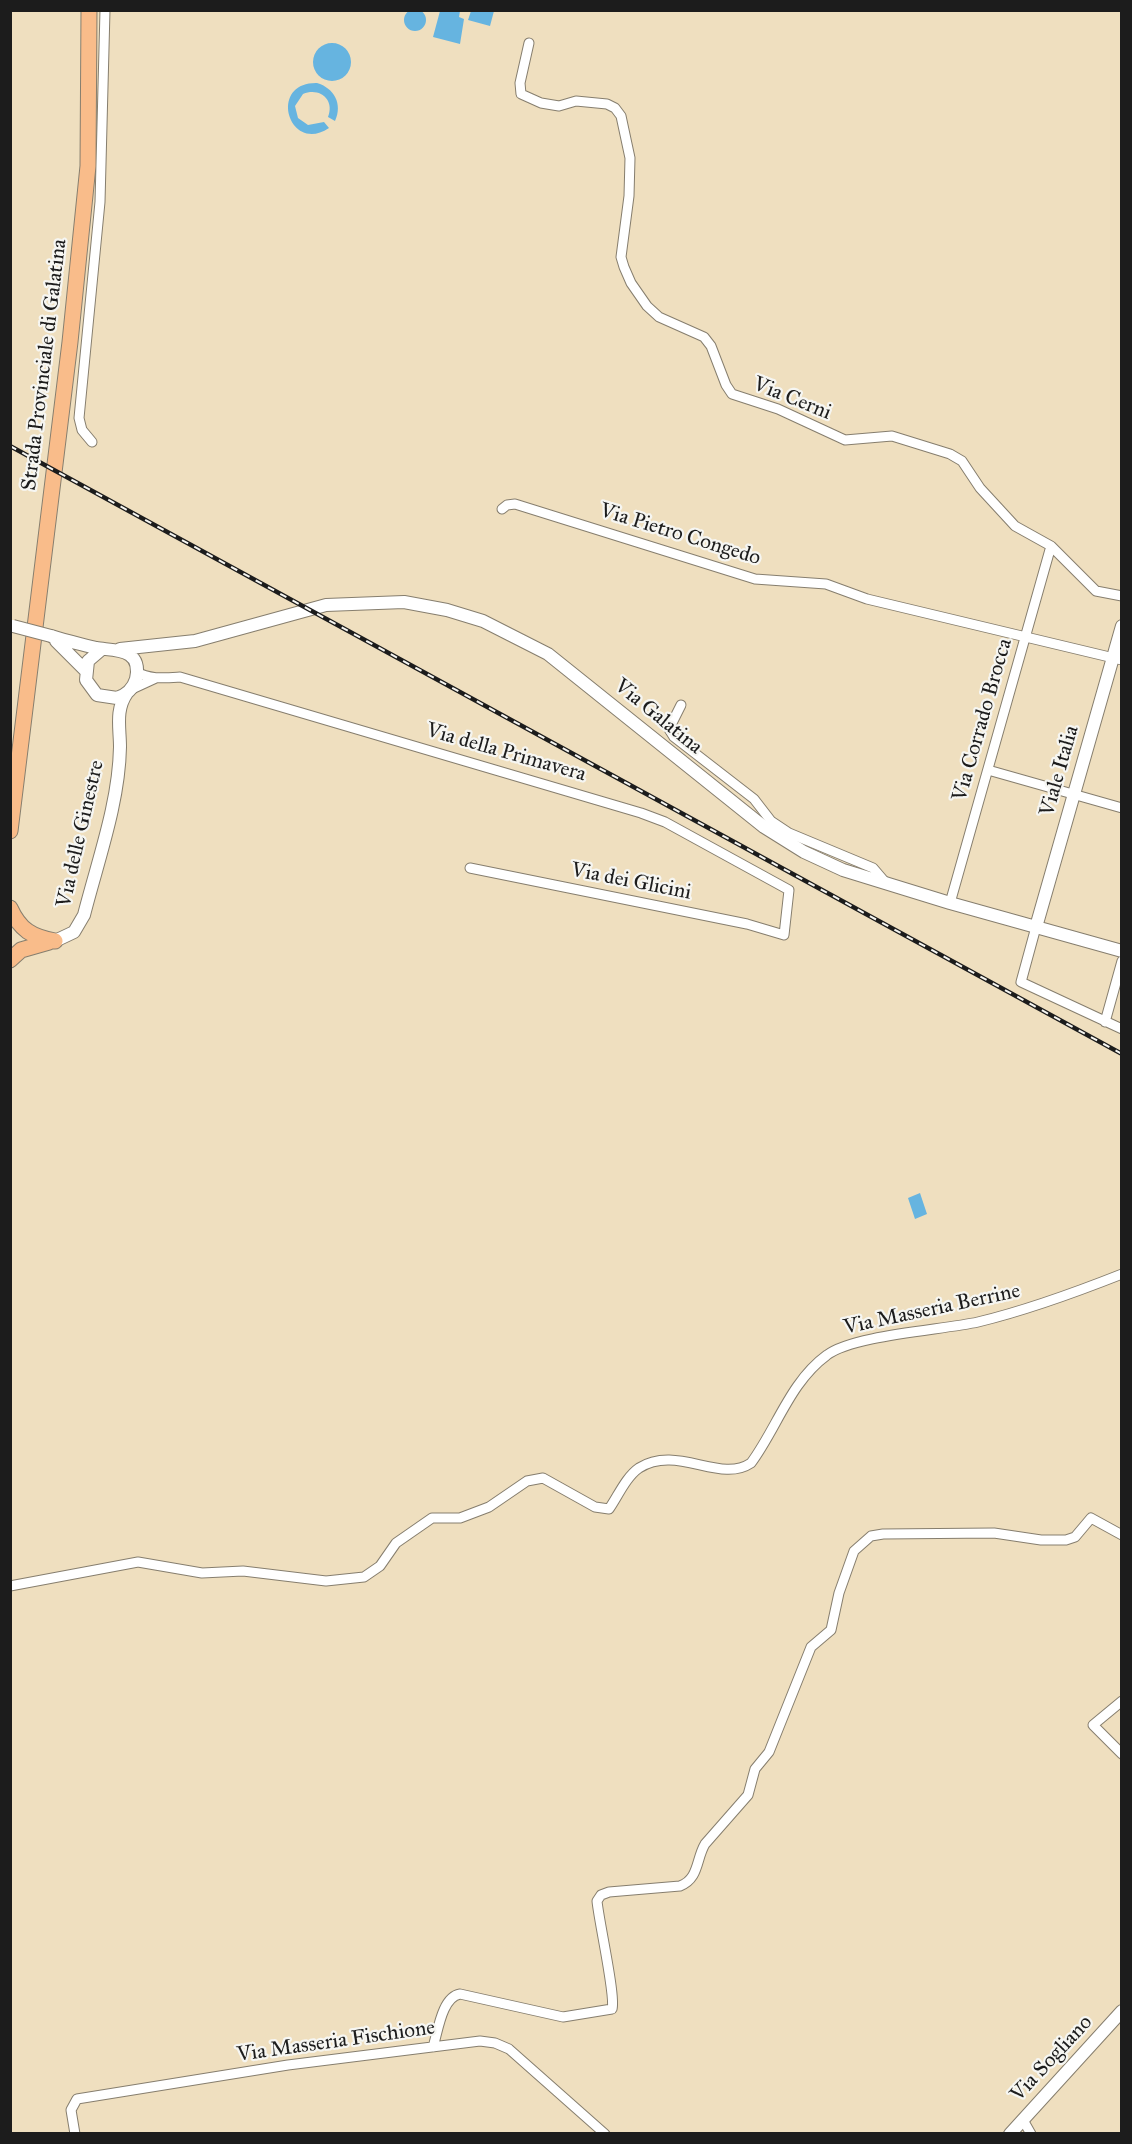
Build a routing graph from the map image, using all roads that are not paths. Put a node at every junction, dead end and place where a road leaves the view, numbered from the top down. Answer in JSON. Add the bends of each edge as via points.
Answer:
{"nodes":[{"id":1,"x":89,"y":10,"type":"edge"},
{"id":2,"x":105,"y":10,"type":"edge"},
{"id":3,"x":529,"y":43,"type":"dead end"},
{"id":4,"x":98,"y":87,"type":"junction"},
{"id":5,"x":92,"y":442,"type":"dead end"},
{"id":6,"x":502,"y":509,"type":"dead end"},
{"id":7,"x":1051,"y":546,"type":"junction"},
{"id":8,"x":1122,"y":596,"type":"edge"},
{"id":9,"x":12,"y":626,"type":"edge"},
{"id":10,"x":1122,"y":626,"type":"edge"},
{"id":11,"x":51,"y":636,"type":"junction"},
{"id":12,"x":1025,"y":638,"type":"junction"},
{"id":13,"x":157,"y":647,"type":"junction"},
{"id":14,"x":102,"y":649,"type":"junction"},
{"id":15,"x":120,"y":649,"type":"junction"},
{"id":16,"x":1117,"y":659,"type":"edge"},
{"id":17,"x":135,"y":666,"type":"junction"},
{"id":18,"x":85,"y":670,"type":"junction"},
{"id":19,"x":156,"y":678,"type":"junction"},
{"id":20,"x":129,"y":692,"type":"junction"},
{"id":21,"x":101,"y":698,"type":"junction"},
{"id":22,"x":681,"y":705,"type":"dead end"},
{"id":23,"x":118,"y":722,"type":"junction"},
{"id":24,"x":988,"y":770,"type":"junction"},
{"id":25,"x":1073,"y":795,"type":"junction"},
{"id":26,"x":1122,"y":808,"type":"edge"},
{"id":27,"x":10,"y":831,"type":"edge"},
{"id":28,"x":470,"y":868,"type":"dead end"},
{"id":29,"x":885,"y":882,"type":"junction"},
{"id":30,"x":950,"y":903,"type":"junction"},
{"id":31,"x":10,"y":908,"type":"edge"},
{"id":32,"x":1036,"y":927,"type":"junction"},
{"id":33,"x":784,"y":935,"type":"joint"},
{"id":34,"x":55,"y":941,"type":"junction"},
{"id":35,"x":1122,"y":951,"type":"edge"},
{"id":36,"x":10,"y":960,"type":"edge"},
{"id":37,"x":1122,"y":961,"type":"edge"},
{"id":38,"x":1105,"y":1022,"type":"junction"},
{"id":39,"x":1122,"y":1029,"type":"edge"},
{"id":40,"x":1122,"y":1274,"type":"edge"},
{"id":41,"x":1122,"y":1535,"type":"edge"},
{"id":42,"x":10,"y":1587,"type":"edge"},
{"id":43,"x":1122,"y":1701,"type":"edge"},
{"id":44,"x":1122,"y":1754,"type":"edge"},
{"id":45,"x":1122,"y":2011,"type":"edge"},
{"id":46,"x":433,"y":2047,"type":"junction"},
{"id":47,"x":1023,"y":2120,"type":"junction"},
{"id":48,"x":75,"y":2133,"type":"edge"},
{"id":49,"x":605,"y":2133,"type":"edge"},
{"id":50,"x":1010,"y":2133,"type":"edge"},
{"id":51,"x":1031,"y":2133,"type":"edge"}],
"edges":[{"from":1,"to":4,"type":"main road","name":"Strada Provinciale di Galatina"},
{"from":2,"to":4,"type":"street"},
{"from":3,"to":7,"type":"street","name":"Via Cerni","via":[[521,93],[559,106],[576,101],[599,102],[615,108],[621,116],[630,158],[621,257],[630,283],[659,317],[704,337],[732,394],[845,440],[892,436],[950,454],[962,461],[980,488],[1015,526]]},
{"from":4,"to":5,"type":"street","via":[[100,202],[79,418],[82,430]]},
{"from":4,"to":27,"type":"main road","name":"Strada Provinciale di Galatina"},
{"from":6,"to":12,"type":"street","name":"Via Pietro Congedo","via":[[515,504],[755,579],[826,584],[867,599]]},
{"from":7,"to":8,"type":"street","name":"Via Cerni","via":[[1096,591]]},
{"from":7,"to":12,"type":"street","name":"Via Corrado Brocca"},
{"from":9,"to":11,"type":"street","bridge":true},
{"from":10,"to":16,"type":"street","name":"Viale Italia"},
{"from":11,"to":14,"type":"street"},
{"from":11,"to":18,"type":"street"},
{"from":12,"to":16,"type":"street","name":"Via Pietro Congedo"},
{"from":12,"to":24,"type":"street","name":"Via Corrado Brocca"},
{"from":13,"to":15,"type":"street","name":"Via Galatina"},
{"from":13,"to":17,"type":"street","name":"Via Galatina"},
{"from":13,"to":29,"type":"street","name":"Via Galatina","via":[[195,641],[326,605],[404,602],[483,621],[548,654],[764,827],[843,870]]},
{"from":14,"to":15,"type":"street"},
{"from":14,"to":18,"type":"street","via":[[90,657]]},
{"from":15,"to":17,"type":"street","name":"Via della Primavera"},
{"from":16,"to":25,"type":"street","name":"Viale Italia"},
{"from":17,"to":19,"type":"street","name":"Via della Primavera","via":[[142,675]]},
{"from":17,"to":20,"type":"street"},
{"from":18,"to":21,"type":"street","via":[[87,685]]},
{"from":19,"to":20,"type":"street","name":"Via della Primavera"},
{"from":19,"to":33,"type":"street","name":"Via della Primavera","via":[[180,677],[665,822],[789,890]]},
{"from":20,"to":21,"type":"street","name":"Via della Primavera","via":[[117,698]]},
{"from":20,"to":23,"type":"street","name":"Via delle Ginestre","via":[[120,703]]},
{"from":21,"to":23,"type":"street"},
{"from":22,"to":29,"type":"street","via":[[669,729],[674,737],[753,800],[780,827],[873,868]]},
{"from":23,"to":34,"type":"street","name":"Via delle Ginestre","via":[[118,776],[84,915],[74,932]]},
{"from":24,"to":25,"type":"street"},
{"from":24,"to":30,"type":"street","name":"Via Corrado Brocca"},
{"from":25,"to":26,"type":"street"},
{"from":25,"to":32,"type":"street","name":"Viale Italia"},
{"from":28,"to":33,"type":"street","name":"Via dei Glicini","via":[[747,924]]},
{"from":29,"to":30,"type":"street","name":"Via Galatina"},
{"from":30,"to":32,"type":"street","name":"Via Galatina"},
{"from":31,"to":34,"type":"main road","via":[[18,925],[34,937]]},
{"from":32,"to":35,"type":"street","name":"Via Galatina"},
{"from":32,"to":38,"type":"street","via":[[1021,982]]},
{"from":34,"to":36,"type":"main road","via":[[21,950]]},
{"from":37,"to":38,"type":"street"},
{"from":38,"to":39,"type":"street"},
{"from":40,"to":42,"type":"street","name":"Via Masseria Berrine","via":[[1022,1311],[839,1347],[817,1363],[797,1388],[751,1463],[730,1470],[680,1459],[653,1463],[631,1476],[609,1509],[595,1507],[543,1478],[527,1481],[489,1507],[460,1518],[432,1518],[396,1543],[380,1566],[364,1577],[326,1581],[243,1571],[202,1573],[138,1562]]},
{"from":41,"to":46,"type":"street","via":[[1091,1518],[1075,1537],[1066,1540],[994,1533],[884,1534],[861,1542],[849,1561],[831,1630],[811,1647],[748,1795],[705,1844],[694,1875],[680,1886],[609,1892],[597,1901],[613,1994],[612,2009],[563,2017],[453,1995],[447,2002]]},
{"from":43,"to":44,"type":"street","via":[[1093,1725]]},
{"from":45,"to":47,"type":"street","name":"Via Sogliano"},
{"from":46,"to":48,"type":"street","name":"Via Masseria Fischione","via":[[288,2065],[77,2099],[71,2110]]},
{"from":46,"to":49,"type":"street","name":"Via Masseria Fischione","via":[[480,2042],[509,2049]]},
{"from":47,"to":50,"type":"street","name":"Via Sogliano"},
{"from":47,"to":51,"type":"street"}]}
